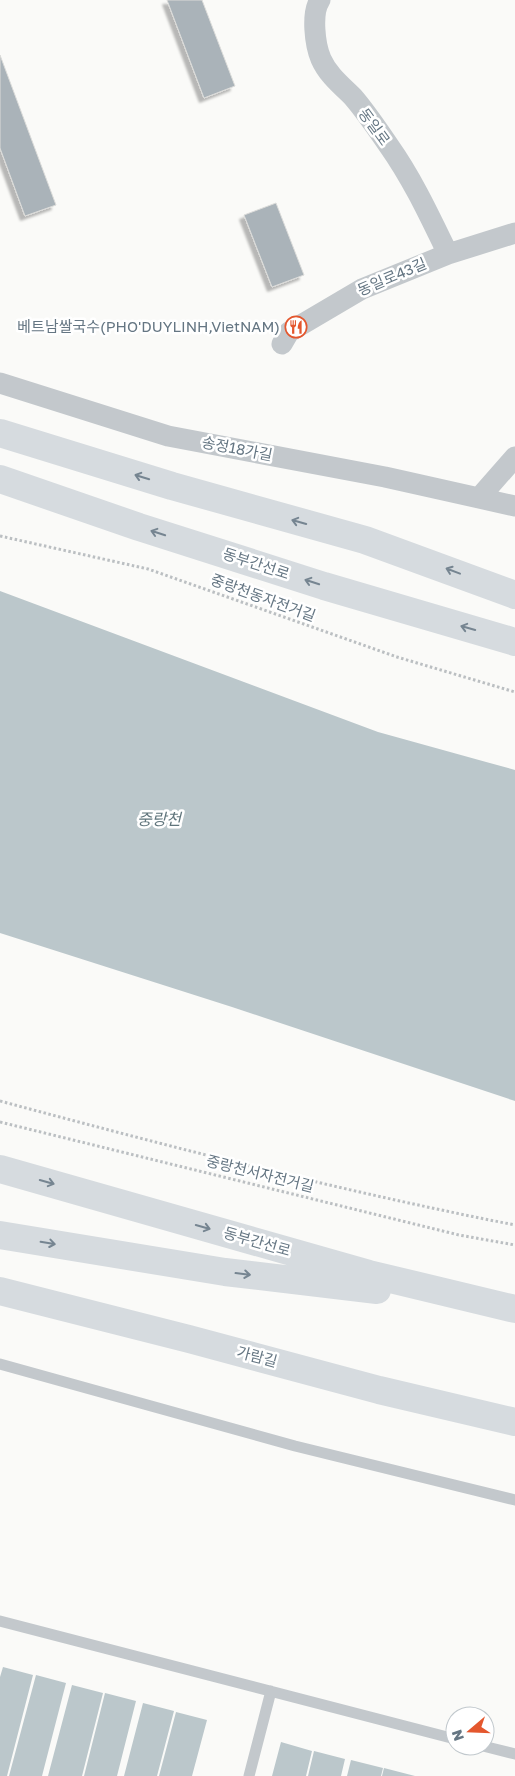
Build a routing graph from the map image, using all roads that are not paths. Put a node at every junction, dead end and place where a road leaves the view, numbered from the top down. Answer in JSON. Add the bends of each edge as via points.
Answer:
{"nodes":[{"id":1,"x":320,"y":0,"type":"edge"},
{"id":2,"x":515,"y":234,"type":"edge"},
{"id":3,"x":448,"y":254,"type":"junction"},
{"id":4,"x":282,"y":344,"type":"dead end"},
{"id":5,"x":0,"y":382,"type":"edge"},
{"id":6,"x":7,"y":436,"type":"edge"},
{"id":7,"x":514,"y":459,"type":"edge"},
{"id":8,"x":0,"y":479,"type":"edge"},
{"id":9,"x":479,"y":498,"type":"junction"},
{"id":10,"x":515,"y":506,"type":"edge"},
{"id":11,"x":515,"y":595,"type":"edge"},
{"id":12,"x":515,"y":642,"type":"edge"},
{"id":13,"x":0,"y":1169,"type":"edge"},
{"id":14,"x":0,"y":1235,"type":"edge"},
{"id":15,"x":0,"y":1292,"type":"edge"},
{"id":16,"x":503,"y":1306,"type":"edge"},
{"id":17,"x":0,"y":1364,"type":"edge"},
{"id":18,"x":515,"y":1422,"type":"edge"},
{"id":19,"x":515,"y":1500,"type":"edge"},
{"id":20,"x":0,"y":1621,"type":"edge"},
{"id":21,"x":271,"y":1691,"type":"junction"},
{"id":22,"x":445,"y":1736,"type":"edge"},
{"id":23,"x":495,"y":1749,"type":"edge"},
{"id":24,"x":515,"y":1754,"type":"edge"},
{"id":25,"x":249,"y":1776,"type":"edge"}],
"edges":[{"from":1,"to":3,"type":"street","name":"동일로","via":[[316,6],[315,33],[321,60],[390,146],[418,192]]},
{"from":2,"to":3,"type":"street","name":"동일로43길"},
{"from":3,"to":4,"type":"street","name":"동일로43길","via":[[362,289],[323,310],[290,332]]},
{"from":5,"to":9,"type":"street","name":"송정18가길","via":[[168,436]]},
{"from":11,"to":6,"type":"main road","one_way":true,"via":[[365,540]]},
{"from":7,"to":9,"type":"street"},
{"from":12,"to":8,"type":"main road","name":"동부간선로","one_way":true,"via":[[324,586]]},
{"from":9,"to":10,"type":"street","name":"송정18가길"},
{"from":13,"to":16,"type":"main road","name":"동부간선로","one_way":true,"via":[[369,1274]]},
{"from":14,"to":16,"type":"main road","one_way":true,"via":[[224,1272]]},
{"from":15,"to":18,"type":"main road","name":"가람길"},
{"from":17,"to":19,"type":"lane","via":[[295,1446]]},
{"from":20,"to":21,"type":"lane"},
{"from":21,"to":22,"type":"lane"},
{"from":21,"to":25,"type":"lane"},
{"from":23,"to":24,"type":"lane"}]}
